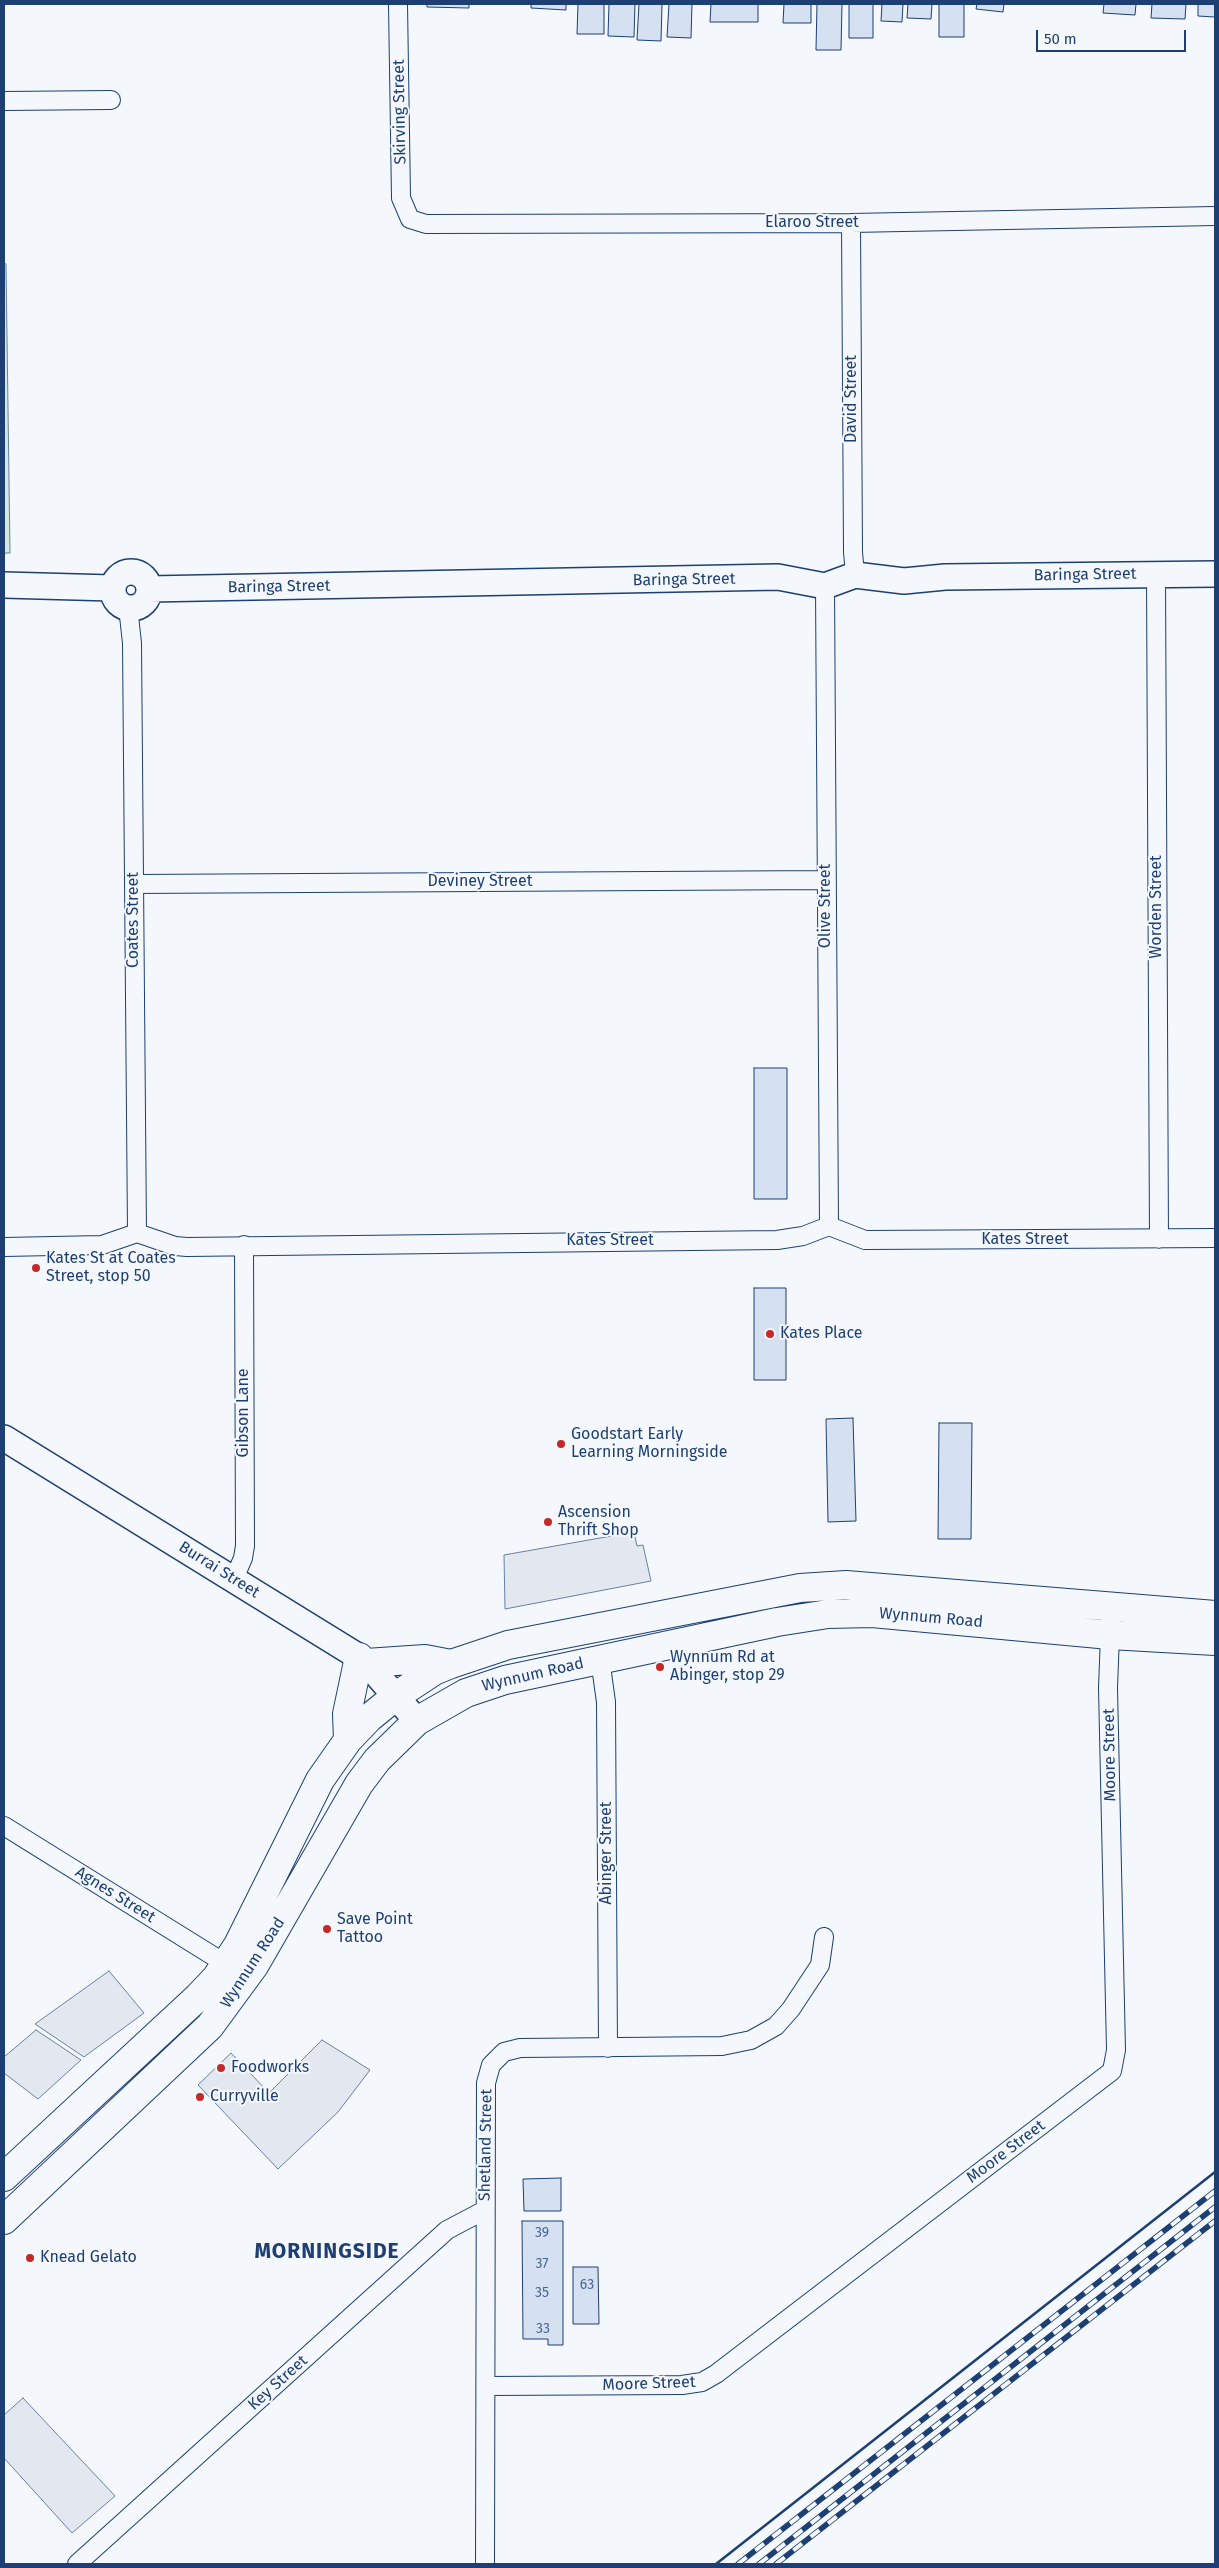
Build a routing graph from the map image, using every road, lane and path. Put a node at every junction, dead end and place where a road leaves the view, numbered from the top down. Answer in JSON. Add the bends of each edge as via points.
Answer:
{"nodes":[{"id":1,"x":398,"y":4,"type":"edge"},
{"id":2,"x":111,"y":100,"type":"dead end"},
{"id":3,"x":4,"y":101,"type":"edge"},
{"id":4,"x":1215,"y":216,"type":"edge"},
{"id":5,"x":410,"y":219,"type":"joint"},
{"id":6,"x":851,"y":223,"type":"junction"},
{"id":7,"x":1156,"y":574,"type":"junction"},
{"id":8,"x":1215,"y":574,"type":"edge"},
{"id":9,"x":856,"y":575,"type":"junction"},
{"id":10,"x":4,"y":585,"type":"edge"},
{"id":11,"x":825,"y":586,"type":"junction"},
{"id":12,"x":112,"y":588,"type":"junction"},
{"id":13,"x":149,"y":589,"type":"junction"},
{"id":14,"x":128,"y":608,"type":"junction"},
{"id":15,"x":826,"y":880,"type":"junction"},
{"id":16,"x":134,"y":884,"type":"junction"},
{"id":17,"x":829,"y":1226,"type":"junction"},
{"id":18,"x":137,"y":1233,"type":"junction"},
{"id":19,"x":1215,"y":1238,"type":"edge"},
{"id":20,"x":1159,"y":1239,"type":"junction"},
{"id":21,"x":244,"y":1245,"type":"junction"},
{"id":22,"x":4,"y":1247,"type":"edge"},
{"id":23,"x":4,"y":1438,"type":"edge"},
{"id":24,"x":234,"y":1579,"type":"junction"},
{"id":25,"x":1215,"y":1615,"type":"edge"},
{"id":26,"x":1111,"y":1622,"type":"junction"},
{"id":27,"x":1215,"y":1641,"type":"edge"},
{"id":28,"x":600,"y":1659,"type":"junction"},
{"id":29,"x":362,"y":1660,"type":"junction"},
{"id":30,"x":451,"y":1664,"type":"junction"},
{"id":31,"x":396,"y":1696,"type":"junction"},
{"id":32,"x":417,"y":1721,"type":"junction"},
{"id":33,"x":348,"y":1740,"type":"junction"},
{"id":34,"x":4,"y":1826,"type":"edge"},
{"id":35,"x":824,"y":1937,"type":"dead end"},
{"id":36,"x":226,"y":1964,"type":"junction"},
{"id":37,"x":191,"y":2044,"type":"junction"},
{"id":38,"x":608,"y":2048,"type":"junction"},
{"id":39,"x":77,"y":2109,"type":"junction"},
{"id":40,"x":4,"y":2177,"type":"edge"},
{"id":41,"x":485,"y":2210,"type":"junction"},
{"id":42,"x":4,"y":2220,"type":"edge"},
{"id":43,"x":487,"y":2386,"type":"junction"},
{"id":44,"x":77,"y":2564,"type":"edge"},
{"id":45,"x":485,"y":2564,"type":"edge"}],
"edges":[{"from":1,"to":5,"type":"street","name":"Skirving Street","via":[[401,198]]},
{"from":2,"to":3,"type":"street"},
{"from":4,"to":6,"type":"street","name":"Elaroo Street"},
{"from":5,"to":6,"type":"street","name":"Elaroo Street","via":[[426,224]]},
{"from":6,"to":9,"type":"street","name":"David Street","via":[[853,552]]},
{"from":7,"to":8,"type":"street","name":"Baringa Street"},
{"from":7,"to":9,"type":"street","name":"Baringa Street","via":[[945,577],[904,581]]},
{"from":7,"to":20,"type":"street","name":"Worden Street"},
{"from":9,"to":11,"type":"street","name":"Baringa Street"},
{"from":10,"to":12,"type":"street"},
{"from":11,"to":13,"type":"street","name":"Baringa Street","via":[[778,577]]},
{"from":11,"to":15,"type":"street","name":"Olive Street"},
{"from":12,"to":13,"type":"street","via":[[118,577],[131,571],[143,576]]},
{"from":12,"to":14,"type":"street","via":[[117,602]]},
{"from":13,"to":14,"type":"street","via":[[148,596],[140,605]]},
{"from":14,"to":16,"type":"street","name":"Coates Street","via":[[132,643]]},
{"from":15,"to":16,"type":"street","name":"Deviney Street"},
{"from":15,"to":17,"type":"street","name":"Olive Street"},
{"from":16,"to":18,"type":"street","name":"Coates Street"},
{"from":17,"to":20,"type":"street","name":"Kates Street","via":[[865,1240]]},
{"from":17,"to":21,"type":"street","name":"Kates Street","via":[[804,1236],[777,1240]]},
{"from":18,"to":21,"type":"street","name":"Kates Street","via":[[181,1246]]},
{"from":18,"to":22,"type":"street","via":[[102,1245]]},
{"from":19,"to":20,"type":"street","name":"Kates Street"},
{"from":21,"to":24,"type":"street","name":"Gibson Lane","via":[[245,1546]]},
{"from":23,"to":24,"type":"street","name":"Burrai Street"},
{"from":24,"to":29,"type":"street","name":"Burrai Street"},
{"from":25,"to":26,"type":"main road","name":"Wynnum Road"},
{"from":26,"to":27,"type":"main road","name":"Wynnum Road"},
{"from":26,"to":28,"type":"main road","name":"Wynnum Road","via":[[828,1614]]},
{"from":26,"to":30,"type":"main road","name":"Wynnum Road","via":[[846,1585],[800,1588],[508,1645]]},
{"from":26,"to":43,"type":"street","name":"Moore Street","via":[[1108,1688],[1116,2050],[1112,2071],[702,2382],[682,2385]]},
{"from":28,"to":32,"type":"main road","name":"Wynnum Road","via":[[481,1686]]},
{"from":28,"to":38,"type":"street","name":"Abinger Street","via":[[606,1702]]},
{"from":29,"to":30,"type":"main road","via":[[425,1659]]},
{"from":29,"to":31,"type":"street","name":"Burrai Street"},
{"from":29,"to":33,"type":"main road","via":[[346,1714]]},
{"from":30,"to":31,"type":"main road","name":"Wynnum Road"},
{"from":31,"to":32,"type":"street","name":"Burrai Street"},
{"from":31,"to":33,"type":"main road","name":"Wynnum Road"},
{"from":32,"to":37,"type":"main road","name":"Wynnum Road","via":[[387,1749],[359,1784],[254,1966],[210,2026]]},
{"from":33,"to":36,"type":"main road","name":"Wynnum Road","via":[[320,1780],[256,1911]]},
{"from":34,"to":36,"type":"street","name":"Agnes Street"},
{"from":35,"to":38,"type":"street","name":"Shetland Street","via":[[820,1965],[791,2009],[776,2026],[751,2040],[722,2046]]},
{"from":36,"to":39,"type":"main road","name":"Wynnum Road","via":[[198,1997]]},
{"from":37,"to":39,"type":"main road","via":[[182,2041],[168,2045],[109,2100]]},
{"from":37,"to":42,"type":"main road","name":"Wynnum Road"},
{"from":38,"to":41,"type":"street","name":"Shetland Street","via":[[520,2048],[504,2052],[491,2065],[486,2084]]},
{"from":39,"to":40,"type":"main road","name":"Wynnum Road"},
{"from":41,"to":43,"type":"street","name":"Shetland Street"},
{"from":41,"to":44,"type":"street","name":"Key Street","via":[[447,2230]]},
{"from":43,"to":45,"type":"street","name":"Shetland Street"}]}
